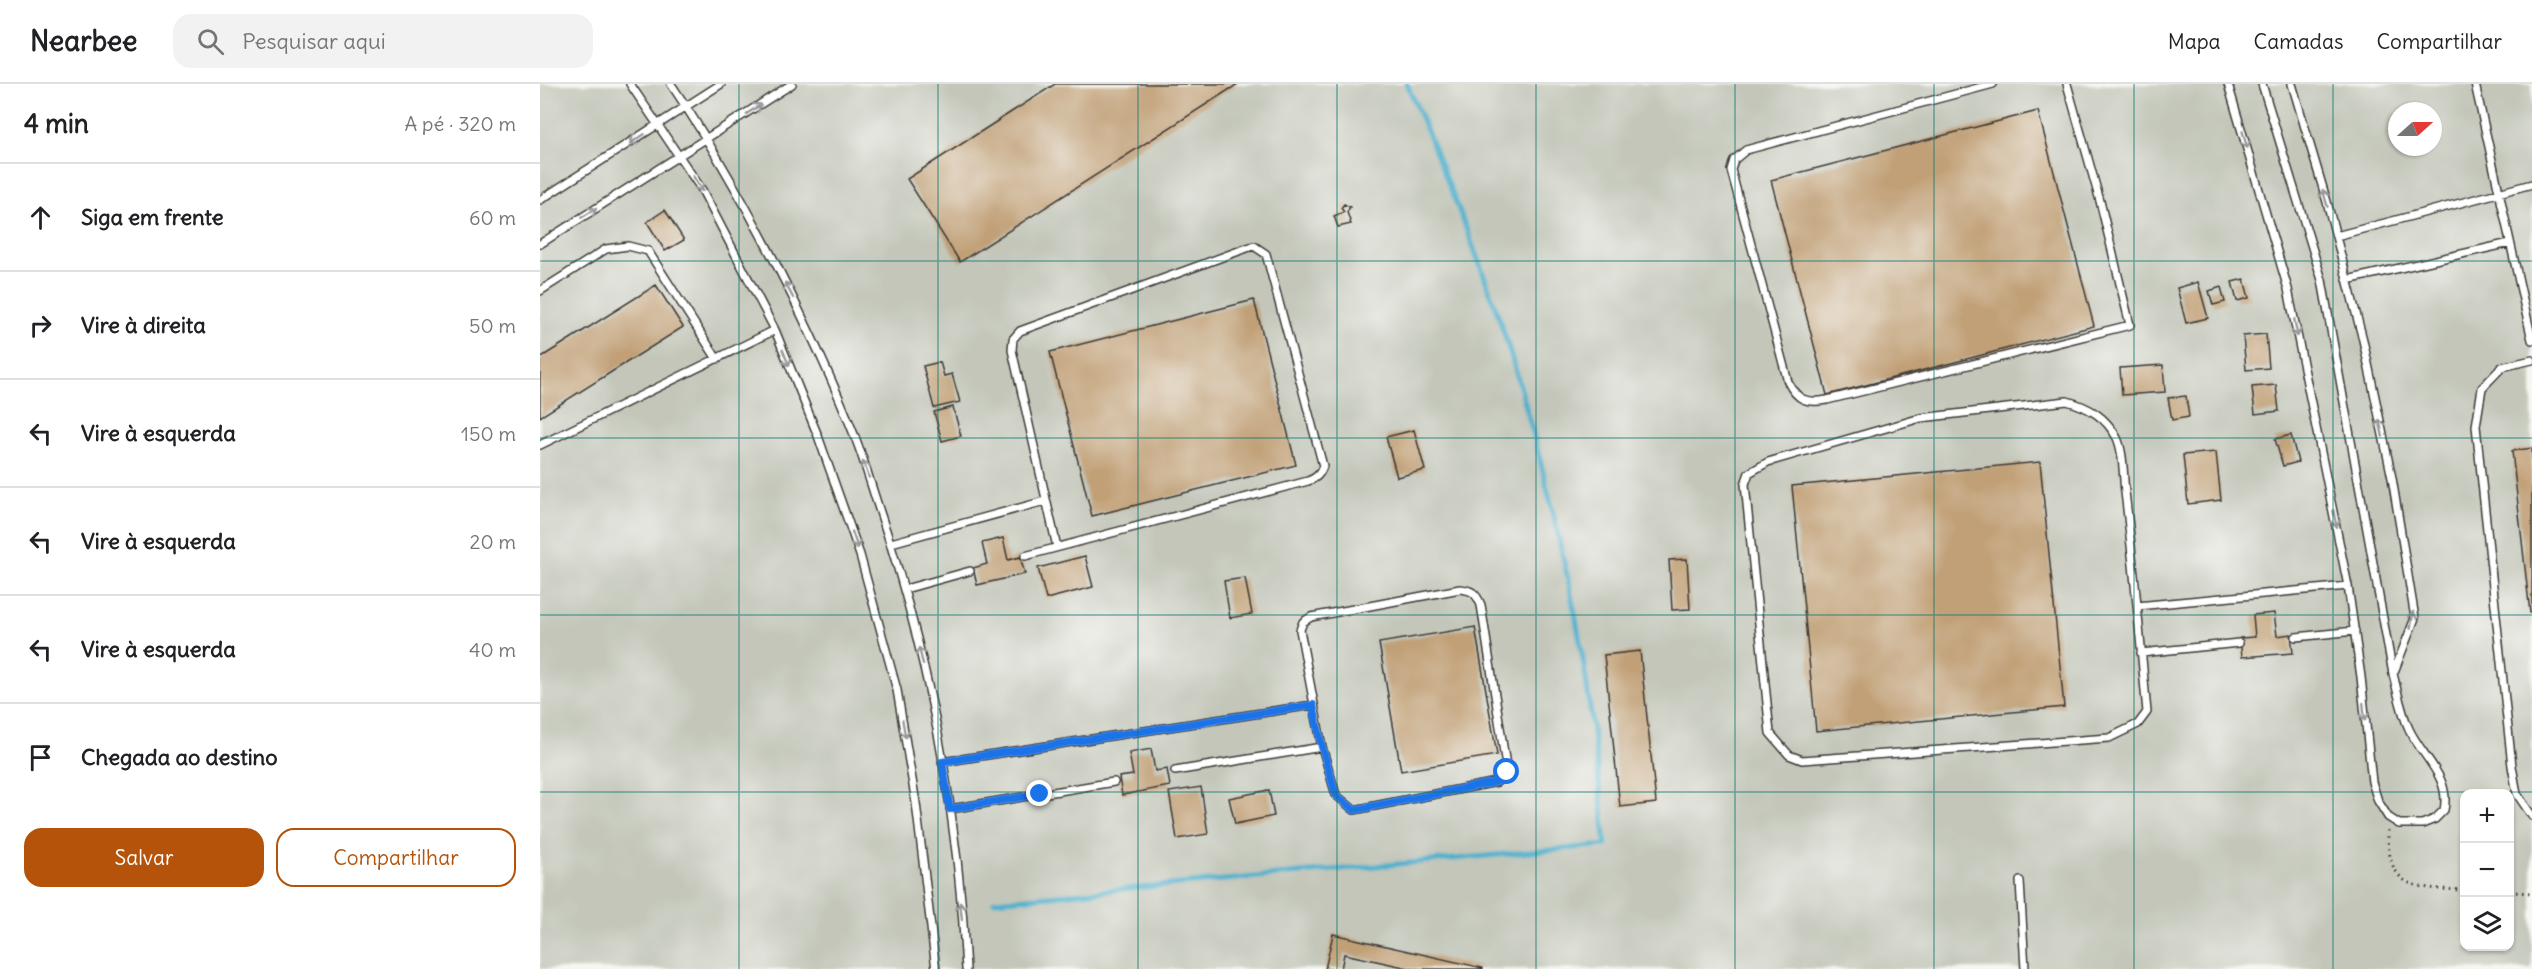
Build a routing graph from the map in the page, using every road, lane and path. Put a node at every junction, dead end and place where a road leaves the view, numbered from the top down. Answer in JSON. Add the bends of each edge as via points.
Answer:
{"nodes":[{"id":1,"x":630,"y":84,"type":"edge"},
{"id":2,"x":671,"y":84,"type":"edge"},
{"id":3,"x":721,"y":84,"type":"edge"},
{"id":4,"x":792,"y":84,"type":"edge"},
{"id":5,"x":1993,"y":84,"type":"edge"},
{"id":6,"x":2067,"y":84,"type":"edge"},
{"id":7,"x":2228,"y":84,"type":"edge"},
{"id":8,"x":2262,"y":84,"type":"edge"},
{"id":9,"x":2292,"y":84,"type":"edge"},
{"id":10,"x":2475,"y":84,"type":"edge"},
{"id":11,"x":686,"y":106,"type":"junction"},
{"id":12,"x":659,"y":125,"type":"junction"},
{"id":13,"x":707,"y":139,"type":"junction"},
{"id":14,"x":680,"y":156,"type":"junction"},
{"id":15,"x":2532,"y":184,"type":"edge"},
{"id":16,"x":2498,"y":194,"type":"junction"},
{"id":17,"x":540,"y":200,"type":"edge"},
{"id":18,"x":2336,"y":236,"type":"junction"},
{"id":19,"x":2510,"y":243,"type":"junction"},
{"id":20,"x":540,"y":244,"type":"edge"},
{"id":21,"x":2347,"y":280,"type":"junction"},
{"id":22,"x":540,"y":291,"type":"edge"},
{"id":23,"x":775,"y":330,"type":"junction"},
{"id":24,"x":2532,"y":340,"type":"edge"},
{"id":25,"x":717,"y":359,"type":"junction"},
{"id":26,"x":2532,"y":360,"type":"edge"},
{"id":27,"x":540,"y":445,"type":"edge"},
{"id":28,"x":1045,"y":501,"type":"junction"},
{"id":29,"x":891,"y":543,"type":"junction"},
{"id":30,"x":1057,"y":547,"type":"junction"},
{"id":31,"x":1026,"y":556,"type":"dead end"},
{"id":32,"x":970,"y":571,"type":"dead end"},
{"id":33,"x":2348,"y":586,"type":"junction"},
{"id":34,"x":905,"y":589,"type":"junction"},
{"id":35,"x":2137,"y":606,"type":"junction"},
{"id":36,"x":2355,"y":631,"type":"junction"},
{"id":37,"x":2296,"y":638,"type":"dead end"},
{"id":38,"x":2239,"y":644,"type":"dead end"},
{"id":39,"x":2141,"y":654,"type":"junction"},
{"id":40,"x":2393,"y":674,"type":"junction"},
{"id":41,"x":1313,"y":705,"type":"junction"},
{"id":42,"x":1322,"y":747,"type":"junction"},
{"id":43,"x":942,"y":762,"type":"junction"},
{"id":44,"x":1175,"y":771,"type":"dead end"},
{"id":45,"x":1114,"y":782,"type":"dead end"},
{"id":46,"x":950,"y":809,"type":"junction"},
{"id":47,"x":2532,"y":816,"type":"edge"},
{"id":48,"x":2388,"y":817,"type":"junction"},
{"id":49,"x":2020,"y":881,"type":"dead end"},
{"id":50,"x":2460,"y":890,"type":"edge"},
{"id":51,"x":2514,"y":892,"type":"edge"},
{"id":52,"x":2532,"y":893,"type":"edge"},
{"id":53,"x":936,"y":969,"type":"edge"},
{"id":54,"x":966,"y":969,"type":"edge"},
{"id":55,"x":2025,"y":969,"type":"edge"}],
"edges":[{"from":1,"to":12,"type":"lane"},
{"from":2,"to":11,"type":"lane"},
{"from":3,"to":11,"type":"lane"},
{"from":13,"to":4,"type":"lane","one_way":true},
{"from":5,"to":6,"type":"lane","via":[[1746,150],[1734,160],[1731,171],[1788,382],[1803,401],[1827,400],[2130,325]]},
{"from":7,"to":33,"type":"lane","one_way":true,"via":[[2288,289]]},
{"from":8,"to":40,"type":"lane","via":[[2322,280]]},
{"from":18,"to":9,"type":"lane","one_way":true},
{"from":10,"to":16,"type":"lane"},
{"from":11,"to":12,"type":"lane"},
{"from":11,"to":13,"type":"lane"},
{"from":12,"to":14,"type":"lane"},
{"from":12,"to":17,"type":"lane","one_way":true},
{"from":13,"to":14,"type":"lane"},
{"from":29,"to":13,"type":"lane","one_way":true,"via":[[856,438],[808,327]]},
{"from":20,"to":14,"type":"lane","one_way":true},
{"from":14,"to":23,"type":"lane","one_way":true,"via":[[702,190]]},
{"from":15,"to":16,"type":"lane"},
{"from":16,"to":18,"type":"lane"},
{"from":16,"to":19,"type":"lane"},
{"from":18,"to":21,"type":"lane"},
{"from":19,"to":21,"type":"lane"},
{"from":19,"to":24,"type":"lane"},
{"from":40,"to":21,"type":"lane","one_way":true,"via":[[2415,618],[2392,478]]},
{"from":22,"to":25,"type":"lane","via":[[606,249],[628,246],[648,251]]},
{"from":23,"to":25,"type":"lane"},
{"from":23,"to":53,"type":"lane","one_way":true,"via":[[860,555],[897,690],[916,803]]},
{"from":25,"to":27,"type":"lane"},
{"from":26,"to":47,"type":"lane","via":[[2502,367],[2482,388],[2476,426],[2512,766],[2517,794]]},
{"from":28,"to":29,"type":"lane"},
{"from":28,"to":30,"type":"lane"},
{"from":28,"to":30,"type":"lane","via":[[1012,350],[1013,339],[1020,331],[1247,248],[1254,246],[1266,254],[1323,466],[1321,472],[1308,481]]},
{"from":29,"to":34,"type":"lane"},
{"from":30,"to":31,"type":"lane"},
{"from":32,"to":34,"type":"lane"},
{"from":33,"to":35,"type":"lane"},
{"from":33,"to":36,"type":"lane"},
{"from":43,"to":34,"type":"lane","one_way":true,"via":[[934,707]]},
{"from":35,"to":39,"type":"lane"},
{"from":35,"to":39,"type":"lane","via":[[2118,441],[2110,426],[2084,405],[2067,401],[1921,418],[1768,462],[1749,473],[1745,484],[1770,733],[1789,754],[1802,760],[2109,738],[2138,724],[2147,712]]},
{"from":36,"to":37,"type":"lane"},
{"from":36,"to":48,"type":"lane","one_way":true,"via":[[2372,782]]},
{"from":38,"to":39,"type":"lane"},
{"from":40,"to":48,"type":"lane","via":[[2408,727],[2439,775],[2446,800],[2444,810],[2435,819],[2422,824],[2399,824]]},
{"from":41,"to":42,"type":"lane"},
{"from":41,"to":42,"type":"lane","via":[[1300,630],[1303,622],[1311,617],[1460,589],[1471,590],[1477,596],[1507,772],[1502,779],[1354,810],[1336,795]]},
{"from":41,"to":43,"type":"lane"},
{"from":42,"to":44,"type":"lane"},
{"from":43,"to":46,"type":"lane"},
{"from":45,"to":46,"type":"lane"},
{"from":54,"to":46,"type":"lane","one_way":true},
{"from":48,"to":50,"type":"path","via":[[2392,868],[2404,882],[2427,889]]},
{"from":49,"to":55,"type":"lane"},
{"from":51,"to":52,"type":"path"}]}
